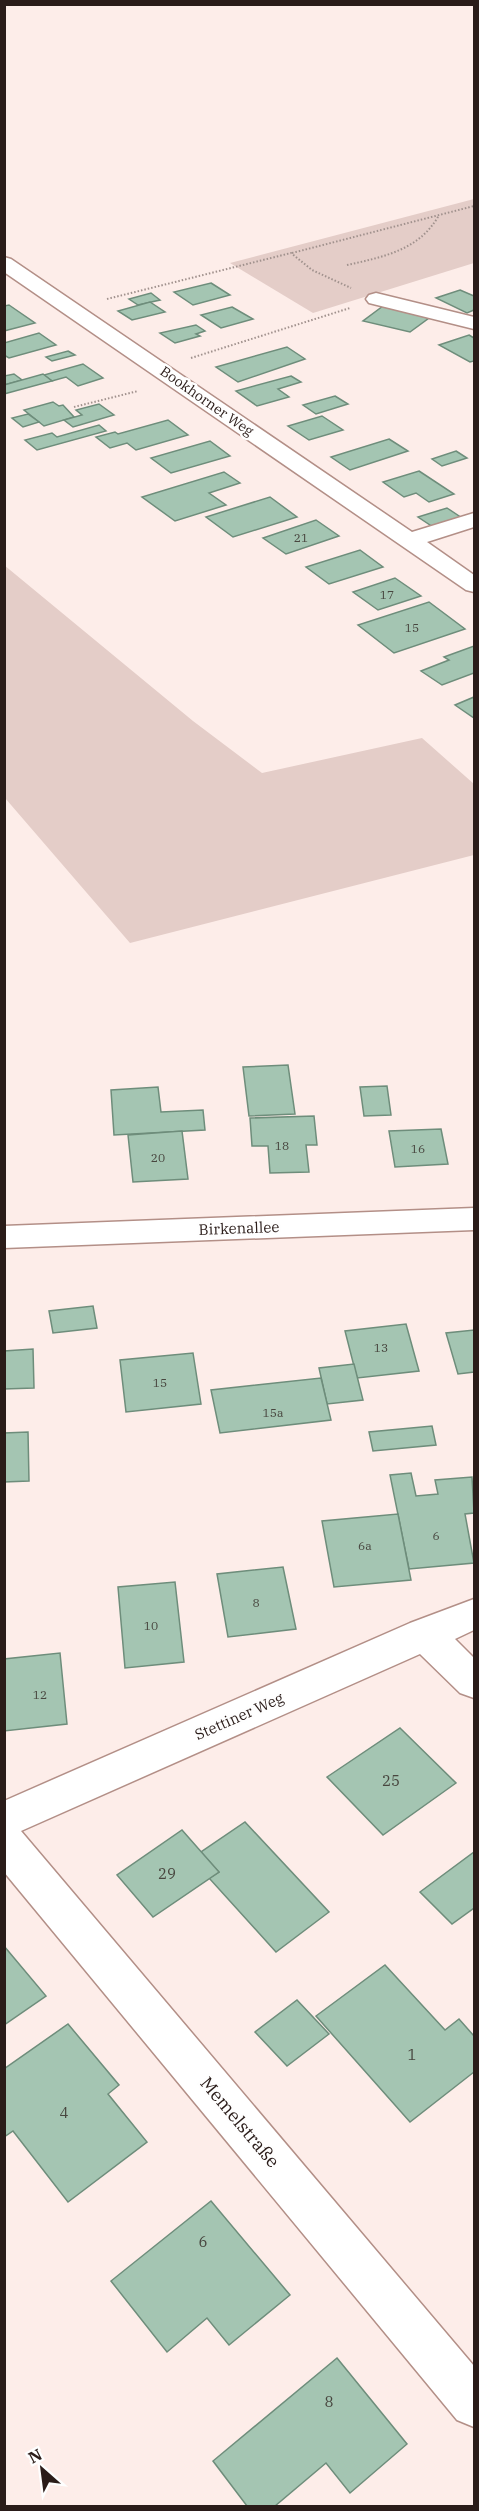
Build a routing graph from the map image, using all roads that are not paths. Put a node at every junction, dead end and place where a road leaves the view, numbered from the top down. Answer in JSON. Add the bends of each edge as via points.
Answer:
{"nodes":[{"id":1,"x":4,"y":263,"type":"edge"},
{"id":2,"x":376,"y":299,"type":"road end"},
{"id":3,"x":474,"y":323,"type":"edge"},
{"id":4,"x":474,"y":520,"type":"edge"},
{"id":5,"x":409,"y":540,"type":"junction"},
{"id":6,"x":474,"y":585,"type":"edge"},
{"id":7,"x":474,"y":1219,"type":"edge"},
{"id":8,"x":4,"y":1237,"type":"edge"},
{"id":9,"x":474,"y":1614,"type":"edge"},
{"id":10,"x":424,"y":1634,"type":"junction"},
{"id":11,"x":474,"y":1682,"type":"edge"},
{"id":12,"x":4,"y":1820,"type":"edge"},
{"id":13,"x":4,"y":1841,"type":"edge"},
{"id":14,"x":474,"y":2403,"type":"edge"}],
"edges":[{"from":1,"to":5,"type":"street","name":"Bookhorner Weg"},
{"from":2,"to":3,"type":"street"},
{"from":4,"to":5,"type":"street"},
{"from":5,"to":6,"type":"street","name":"Bookhorner Weg"},
{"from":7,"to":8,"type":"street","name":"Birkenallee"},
{"from":9,"to":10,"type":"street","name":"Stettiner Weg"},
{"from":10,"to":11,"type":"street"},
{"from":10,"to":12,"type":"street","name":"Stettiner Weg"},
{"from":13,"to":14,"type":"street","name":"Memelstraße"}]}
